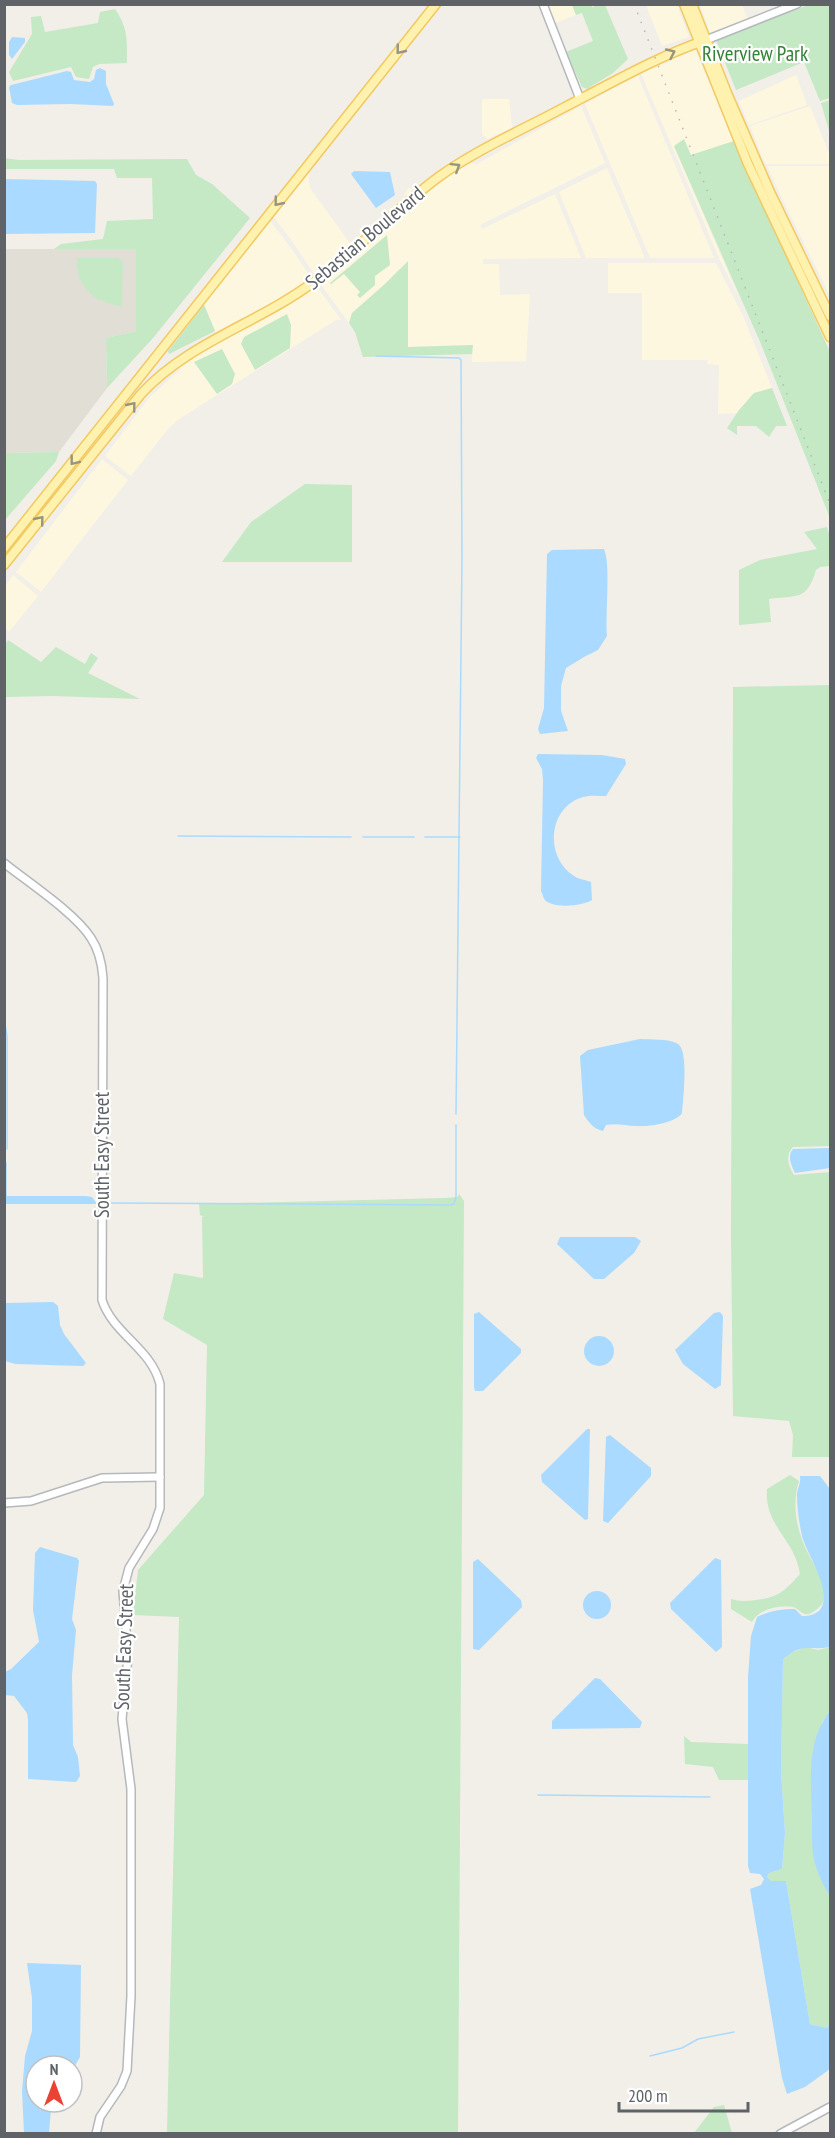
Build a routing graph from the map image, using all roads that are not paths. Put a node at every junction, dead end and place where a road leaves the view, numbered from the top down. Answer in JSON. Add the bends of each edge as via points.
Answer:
{"nodes":[{"id":1,"x":436,"y":4,"type":"edge"},
{"id":2,"x":543,"y":4,"type":"edge"},
{"id":3,"x":684,"y":4,"type":"edge"},
{"id":4,"x":692,"y":4,"type":"edge"},
{"id":5,"x":797,"y":4,"type":"edge"},
{"id":6,"x":702,"y":41,"type":"junction"},
{"id":7,"x":580,"y":99,"type":"junction"},
{"id":8,"x":740,"y":145,"type":"junction"},
{"id":9,"x":753,"y":152,"type":"junction"},
{"id":10,"x":748,"y":164,"type":"junction"},
{"id":11,"x":759,"y":167,"type":"junction"},
{"id":12,"x":784,"y":240,"type":"junction"},
{"id":13,"x":830,"y":315,"type":"edge"},
{"id":14,"x":831,"y":337,"type":"edge"},
{"id":15,"x":4,"y":548,"type":"edge"},
{"id":16,"x":4,"y":565,"type":"edge"},
{"id":17,"x":4,"y":863,"type":"edge"},
{"id":18,"x":160,"y":1477,"type":"junction"},
{"id":19,"x":4,"y":1503,"type":"edge"},
{"id":20,"x":831,"y":2107,"type":"edge"},
{"id":21,"x":96,"y":2133,"type":"edge"},
{"id":22,"x":780,"y":2133,"type":"edge"}],
"edges":[{"from":1,"to":15,"type":"main road","one_way":true},
{"from":2,"to":7,"type":"street"},
{"from":3,"to":6,"type":"main road"},
{"from":4,"to":6,"type":"main road"},
{"from":5,"to":6,"type":"street","name":"Sebastian Boulevard"},
{"from":7,"to":6,"type":"main road","name":"Sebastian Boulevard","one_way":true},
{"from":6,"to":8,"type":"main road"},
{"from":6,"to":9,"type":"main road"},
{"from":16,"to":7,"type":"main road","name":"Sebastian Boulevard","one_way":true,"via":[[141,394],[167,369],[316,281],[441,175]]},
{"from":8,"to":9,"type":"main road"},
{"from":8,"to":10,"type":"main road"},
{"from":9,"to":11,"type":"main road"},
{"from":10,"to":11,"type":"main road"},
{"from":10,"to":12,"type":"main road"},
{"from":11,"to":13,"type":"main road"},
{"from":12,"to":13,"type":"main road","via":[[821,309]]},
{"from":12,"to":14,"type":"main road"},
{"from":17,"to":18,"type":"street","name":"South Easy Street","via":[[77,921],[92,939],[102,964],[102,1300],[112,1322],[145,1355],[158,1375]]},
{"from":18,"to":19,"type":"street","via":[[102,1478],[32,1501]]},
{"from":18,"to":21,"type":"street","name":"South Easy Street","via":[[157,1520],[129,1568],[123,1591],[128,1657],[122,1719],[131,1789],[130,2027],[127,2071],[100,2117]]},
{"from":20,"to":22,"type":"street"}]}
